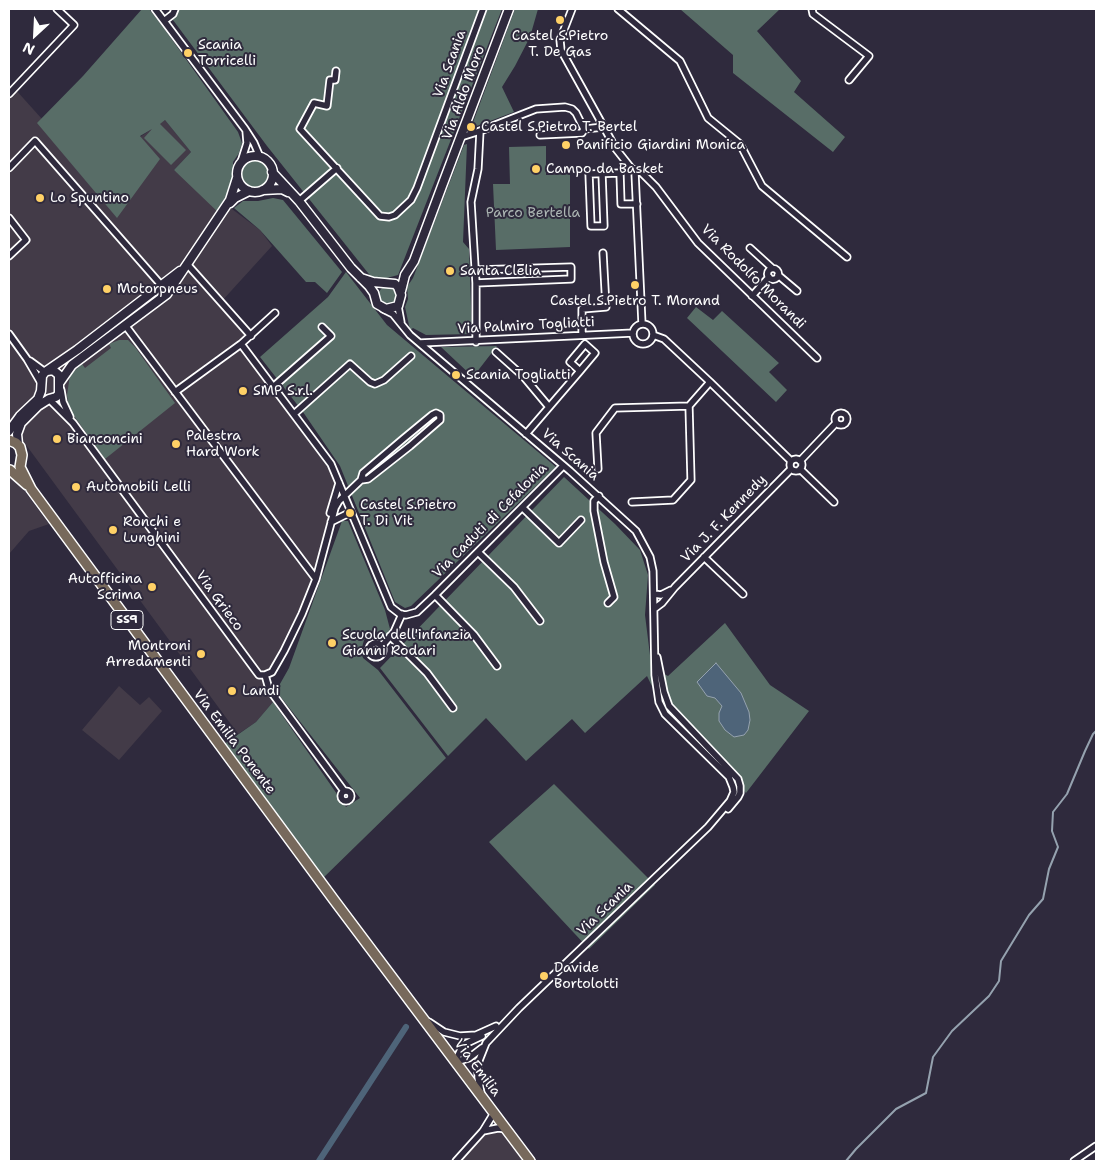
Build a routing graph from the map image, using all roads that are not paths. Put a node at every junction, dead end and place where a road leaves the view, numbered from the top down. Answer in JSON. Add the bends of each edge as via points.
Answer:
{"nodes":[{"id":1,"x":57,"y":9,"type":"edge"},
{"id":2,"x":155,"y":9,"type":"edge"},
{"id":3,"x":175,"y":9,"type":"edge"},
{"id":4,"x":483,"y":9,"type":"edge"},
{"id":5,"x":509,"y":9,"type":"edge"},
{"id":6,"x":572,"y":9,"type":"edge"},
{"id":7,"x":618,"y":9,"type":"edge"},
{"id":8,"x":812,"y":9,"type":"edge"},
{"id":9,"x":164,"y":21,"type":"junction"},
{"id":10,"x":336,"y":70,"type":"dead end"},
{"id":11,"x":849,"y":80,"type":"dead end"},
{"id":12,"x":9,"y":94,"type":"edge"},
{"id":13,"x":604,"y":127,"type":"junction"},
{"id":14,"x":464,"y":128,"type":"junction"},
{"id":15,"x":584,"y":129,"type":"junction"},
{"id":16,"x":478,"y":132,"type":"junction"},
{"id":17,"x":540,"y":135,"type":"dead end"},
{"id":18,"x":248,"y":137,"type":"junction"},
{"id":19,"x":461,"y":137,"type":"junction"},
{"id":20,"x":260,"y":158,"type":"junction"},
{"id":21,"x":240,"y":165,"type":"junction"},
{"id":22,"x":9,"y":168,"type":"edge"},
{"id":23,"x":337,"y":168,"type":"junction"},
{"id":24,"x":632,"y":169,"type":"junction"},
{"id":25,"x":272,"y":172,"type":"junction"},
{"id":26,"x":602,"y":174,"type":"junction"},
{"id":27,"x":237,"y":178,"type":"junction"},
{"id":28,"x":250,"y":191,"type":"junction"},
{"id":29,"x":262,"y":191,"type":"junction"},
{"id":30,"x":292,"y":194,"type":"junction"},
{"id":31,"x":299,"y":201,"type":"junction"},
{"id":32,"x":637,"y":204,"type":"junction"},
{"id":33,"x":224,"y":210,"type":"junction"},
{"id":34,"x":9,"y":218,"type":"edge"},
{"id":35,"x":750,"y":248,"type":"dead end"},
{"id":36,"x":602,"y":253,"type":"dead end"},
{"id":37,"x":9,"y":256,"type":"edge"},
{"id":38,"x":847,"y":257,"type":"dead end"},
{"id":39,"x":187,"y":264,"type":"junction"},
{"id":40,"x":772,"y":268,"type":"junction"},
{"id":41,"x":475,"y":270,"type":"junction"},
{"id":42,"x":778,"y":275,"type":"junction"},
{"id":43,"x":405,"y":276,"type":"junction"},
{"id":44,"x":769,"y":277,"type":"junction"},
{"id":45,"x":361,"y":278,"type":"junction"},
{"id":46,"x":386,"y":283,"type":"junction"},
{"id":47,"x":476,"y":283,"type":"junction"},
{"id":48,"x":162,"y":286,"type":"junction"},
{"id":49,"x":401,"y":291,"type":"junction"},
{"id":50,"x":797,"y":291,"type":"dead end"},
{"id":51,"x":374,"y":293,"type":"junction"},
{"id":52,"x":752,"y":296,"type":"junction"},
{"id":53,"x":398,"y":306,"type":"junction"},
{"id":54,"x":383,"y":308,"type":"junction"},
{"id":55,"x":275,"y":313,"type":"dead end"},
{"id":56,"x":120,"y":318,"type":"junction"},
{"id":57,"x":400,"y":322,"type":"junction"},
{"id":58,"x":642,"y":324,"type":"junction"},
{"id":59,"x":125,"y":325,"type":"junction"},
{"id":60,"x":322,"y":327,"type":"dead end"},
{"id":61,"x":633,"y":333,"type":"junction"},
{"id":62,"x":9,"y":334,"type":"edge"},
{"id":63,"x":653,"y":335,"type":"junction"},
{"id":64,"x":251,"y":336,"type":"junction"},
{"id":65,"x":582,"y":336,"type":"junction"},
{"id":66,"x":476,"y":342,"type":"junction"},
{"id":67,"x":420,"y":343,"type":"junction"},
{"id":68,"x":241,"y":344,"type":"junction"},
{"id":69,"x":496,"y":352,"type":"dead end"},
{"id":70,"x":411,"y":356,"type":"dead end"},
{"id":71,"x":817,"y":358,"type":"dead end"},
{"id":72,"x":27,"y":359,"type":"junction"},
{"id":73,"x":46,"y":371,"type":"junction"},
{"id":74,"x":580,"y":371,"type":"junction"},
{"id":75,"x":710,"y":382,"type":"junction"},
{"id":76,"x":60,"y":383,"type":"junction"},
{"id":77,"x":273,"y":387,"type":"junction"},
{"id":78,"x":42,"y":389,"type":"junction"},
{"id":79,"x":176,"y":392,"type":"junction"},
{"id":80,"x":50,"y":399,"type":"junction"},
{"id":81,"x":689,"y":406,"type":"junction"},
{"id":82,"x":550,"y":407,"type":"junction"},
{"id":83,"x":294,"y":414,"type":"junction"},
{"id":84,"x":836,"y":422,"type":"dead end"},
{"id":85,"x":73,"y":423,"type":"junction"},
{"id":86,"x":9,"y":431,"type":"edge"},
{"id":87,"x":526,"y":434,"type":"junction"},
{"id":88,"x":13,"y":442,"type":"edge"},
{"id":89,"x":22,"y":460,"type":"junction"},
{"id":90,"x":800,"y":460,"type":"junction"},
{"id":91,"x":791,"y":461,"type":"junction"},
{"id":92,"x":563,"y":466,"type":"junction"},
{"id":93,"x":598,"y":469,"type":"dead end"},
{"id":94,"x":791,"y":469,"type":"junction"},
{"id":95,"x":800,"y":469,"type":"junction"},
{"id":96,"x":10,"y":470,"type":"edge"},
{"id":97,"x":361,"y":480,"type":"junction"},
{"id":98,"x":339,"y":483,"type":"junction"},
{"id":99,"x":31,"y":488,"type":"junction"},
{"id":100,"x":344,"y":496,"type":"junction"},
{"id":101,"x":599,"y":496,"type":"junction"},
{"id":102,"x":632,"y":502,"type":"dead end"},
{"id":103,"x":834,"y":502,"type":"dead end"},
{"id":104,"x":523,"y":508,"type":"junction"},
{"id":105,"x":351,"y":512,"type":"junction"},
{"id":106,"x":581,"y":520,"type":"dead end"},
{"id":107,"x":331,"y":522,"type":"junction"},
{"id":108,"x":478,"y":552,"type":"junction"},
{"id":109,"x":704,"y":558,"type":"junction"},
{"id":110,"x":316,"y":579,"type":"junction"},
{"id":111,"x":675,"y":587,"type":"junction"},
{"id":112,"x":654,"y":594,"type":"junction"},
{"id":113,"x":743,"y":594,"type":"dead end"},
{"id":114,"x":435,"y":595,"type":"junction"},
{"id":115,"x":608,"y":602,"type":"dead end"},
{"id":116,"x":654,"y":609,"type":"junction"},
{"id":117,"x":402,"y":614,"type":"junction"},
{"id":118,"x":540,"y":621,"type":"dead end"},
{"id":119,"x":390,"y":636,"type":"junction"},
{"id":120,"x":382,"y":646,"type":"dead end"},
{"id":121,"x":496,"y":666,"type":"dead end"},
{"id":122,"x":265,"y":675,"type":"junction"},
{"id":123,"x":453,"y":708,"type":"dead end"},
{"id":124,"x":344,"y":791,"type":"dead end"},
{"id":125,"x":519,"y":1008,"type":"junction"},
{"id":126,"x":417,"y":1011,"type":"junction"},
{"id":127,"x":496,"y":1026,"type":"junction"},
{"id":128,"x":486,"y":1043,"type":"junction"},
{"id":129,"x":455,"y":1062,"type":"junction"},
{"id":130,"x":481,"y":1096,"type":"junction"},
{"id":131,"x":494,"y":1113,"type":"junction"},
{"id":132,"x":506,"y":1129,"type":"junction"},
{"id":133,"x":484,"y":1132,"type":"junction"},
{"id":134,"x":1096,"y":1146,"type":"edge"},
{"id":135,"x":456,"y":1161,"type":"edge"},
{"id":136,"x":530,"y":1161,"type":"edge"},
{"id":137,"x":1074,"y":1161,"type":"edge"}],
"edges":[{"from":1,"to":12,"type":"street","via":[[74,25]]},
{"from":2,"to":9,"type":"street","name":"Via Scania"},
{"from":3,"to":9,"type":"street"},
{"from":4,"to":23,"type":"street","name":"Via Scania","via":[[417,188],[406,206],[395,215],[380,216]]},
{"from":5,"to":14,"type":"main road","name":"Via Aldo Moro"},
{"from":6,"to":13,"type":"street","via":[[560,40],[561,50]]},
{"from":7,"to":38,"type":"street","via":[[680,61],[708,118],[740,144],[762,186]]},
{"from":8,"to":11,"type":"street","via":[[813,14],[868,56]]},
{"from":9,"to":18,"type":"street","name":"Via Scania","via":[[246,129]]},
{"from":10,"to":23,"type":"street","name":"Via Scania","via":[[334,80],[330,80],[327,106],[314,103],[300,129]]},
{"from":13,"to":15,"type":"street"},
{"from":13,"to":24,"type":"street"},
{"from":14,"to":16,"type":"street"},
{"from":14,"to":19,"type":"main road","name":"Via Aldo Moro"},
{"from":15,"to":16,"type":"street","via":[[576,113],[565,107],[536,109]]},
{"from":15,"to":17,"type":"street","via":[[582,133]]},
{"from":16,"to":19,"type":"street"},
{"from":16,"to":41,"type":"street","via":[[478,169],[471,202]]},
{"from":18,"to":20,"type":"street","name":"Via Scania"},
{"from":18,"to":21,"type":"street","name":"Via Scania"},
{"from":19,"to":43,"type":"main road","name":"Via Aldo Moro","via":[[414,261]]},
{"from":20,"to":21,"type":"main road","via":[[248,158]]},
{"from":20,"to":25,"type":"main road","name":"Via Scania","via":[[268,163]]},
{"from":21,"to":27,"type":"main road","name":"Via Scania"},
{"from":22,"to":48,"type":"street","via":[[35,141]]},
{"from":23,"to":31,"type":"street"},
{"from":24,"to":32,"type":"street"},
{"from":24,"to":52,"type":"street","name":"Via Rodolfo Morandi","via":[[642,173],[656,187],[698,243]]},
{"from":25,"to":29,"type":"main road","via":[[270,183]]},
{"from":25,"to":30,"type":"main road","name":"Via Scania"},
{"from":26,"to":26,"type":"street","via":[[589,174],[591,226],[604,226]]},
{"from":26,"to":32,"type":"street","via":[[620,173],[621,204]]},
{"from":27,"to":28,"type":"main road"},
{"from":27,"to":33,"type":"main road","name":"Via Scania"},
{"from":28,"to":29,"type":"main road"},
{"from":28,"to":33,"type":"main road","via":[[235,198]]},
{"from":29,"to":30,"type":"main road","via":[[282,189]]},
{"from":30,"to":31,"type":"main road","name":"Via Scania"},
{"from":31,"to":45,"type":"main road","name":"Via Scania"},
{"from":32,"to":58,"type":"street"},
{"from":33,"to":39,"type":"main road"},
{"from":34,"to":37,"type":"street","via":[[26,240]]},
{"from":35,"to":40,"type":"street"},
{"from":36,"to":65,"type":"street","via":[[606,307],[582,309]]},
{"from":39,"to":48,"type":"main road"},
{"from":39,"to":59,"type":"main road","via":[[167,294]]},
{"from":39,"to":64,"type":"street"},
{"from":40,"to":42,"type":"street","via":[[777,269]]},
{"from":40,"to":44,"type":"street","via":[[768,271]]},
{"from":41,"to":47,"type":"street"},
{"from":41,"to":47,"type":"street","via":[[571,267],[571,279]]},
{"from":42,"to":44,"type":"street","via":[[774,279]]},
{"from":42,"to":50,"type":"street"},
{"from":43,"to":46,"type":"main road"},
{"from":43,"to":49,"type":"main road","name":"Via Aldo Moro"},
{"from":44,"to":52,"type":"street"},
{"from":45,"to":46,"type":"main road"},
{"from":45,"to":51,"type":"main road","name":"Via Scania"},
{"from":46,"to":49,"type":"main road","via":[[395,284]]},
{"from":46,"to":51,"type":"main road","via":[[378,286]]},
{"from":47,"to":66,"type":"street"},
{"from":48,"to":56,"type":"main road"},
{"from":49,"to":53,"type":"main road"},
{"from":51,"to":54,"type":"main road","name":"Via Scania","via":[[377,304]]},
{"from":52,"to":71,"type":"street","name":"Via Rodolfo Morandi"},
{"from":53,"to":54,"type":"main road"},
{"from":53,"to":57,"type":"street"},
{"from":54,"to":57,"type":"street","name":"Via Scania"},
{"from":55,"to":64,"type":"street"},
{"from":56,"to":59,"type":"main road"},
{"from":56,"to":73,"type":"main road"},
{"from":57,"to":67,"type":"street","name":"Via Scania"},
{"from":58,"to":61,"type":"street"},
{"from":58,"to":63,"type":"street","via":[[650,326]]},
{"from":59,"to":76,"type":"main road","via":[[72,365]]},
{"from":59,"to":79,"type":"street"},
{"from":60,"to":77,"type":"street","via":[[331,336]]},
{"from":61,"to":63,"type":"street","via":[[642,344]]},
{"from":61,"to":65,"type":"street","name":"Via Palmiro Togliatti"},
{"from":62,"to":72,"type":"street"},
{"from":63,"to":75,"type":"street","via":[[664,339]]},
{"from":64,"to":68,"type":"street"},
{"from":65,"to":66,"type":"street","name":"Via Palmiro Togliatti"},
{"from":66,"to":67,"type":"street","name":"Via Palmiro Togliatti"},
{"from":67,"to":87,"type":"street","name":"Via Scania"},
{"from":68,"to":77,"type":"street"},
{"from":68,"to":79,"type":"street"},
{"from":69,"to":82,"type":"street"},
{"from":70,"to":83,"type":"street","via":[[375,384],[350,364]]},
{"from":72,"to":73,"type":"street"},
{"from":72,"to":78,"type":"street","via":[[39,377]]},
{"from":73,"to":76,"type":"main road","via":[[57,372]]},
{"from":73,"to":78,"type":"main road","via":[[42,376]]},
{"from":74,"to":74,"type":"street","via":[[595,353],[585,344],[570,362]]},
{"from":74,"to":82,"type":"street"},
{"from":75,"to":81,"type":"street"},
{"from":75,"to":91,"type":"street"},
{"from":76,"to":80,"type":"main road","via":[[58,396]]},
{"from":76,"to":85,"type":"street","via":[[63,402]]},
{"from":77,"to":83,"type":"street"},
{"from":78,"to":80,"type":"main road","via":[[44,396]]},
{"from":78,"to":86,"type":"main road","via":[[38,399]]},
{"from":79,"to":110,"type":"street"},
{"from":80,"to":85,"type":"street"},
{"from":80,"to":88,"type":"main road","via":[[21,423]]},
{"from":81,"to":93,"type":"street","via":[[615,408],[596,433]]},
{"from":81,"to":102,"type":"street","via":[[692,480],[673,500]]},
{"from":82,"to":87,"type":"street"},
{"from":83,"to":98,"type":"street","via":[[331,464]]},
{"from":84,"to":90,"type":"street"},
{"from":85,"to":122,"type":"street","name":"Via Grieco","via":[[257,673]]},
{"from":87,"to":92,"type":"street","name":"Via Scania"},
{"from":88,"to":89,"type":"main road","via":[[22,451]]},
{"from":89,"to":96,"type":"main road"},
{"from":89,"to":99,"type":"main road","number":"SS9","via":[[20,467]]},
{"from":90,"to":91,"type":"street"},
{"from":90,"to":95,"type":"street"},
{"from":91,"to":94,"type":"street"},
{"from":92,"to":101,"type":"street","name":"Via Scania"},
{"from":92,"to":104,"type":"street","name":"Via Caduti di Cefalonia"},
{"from":94,"to":95,"type":"street"},
{"from":94,"to":109,"type":"street","name":"Via J. F. Kennedy"},
{"from":95,"to":103,"type":"street"},
{"from":96,"to":99,"type":"main road","number":"SS9"},
{"from":97,"to":97,"type":"street","via":[[368,479],[410,446],[440,420],[440,415],[436,412],[428,417],[363,473]]},
{"from":97,"to":100,"type":"street"},
{"from":98,"to":100,"type":"street"},
{"from":98,"to":107,"type":"street","via":[[330,512]]},
{"from":99,"to":126,"type":"main road","name":"Via Emilia Ponente","number":"SS9"},
{"from":100,"to":105,"type":"street"},
{"from":100,"to":107,"type":"street","via":[[335,508]]},
{"from":101,"to":112,"type":"street","name":"Via Scania","via":[[636,531],[643,543],[650,557]]},
{"from":101,"to":115,"type":"street","via":[[594,501],[594,511],[614,597]]},
{"from":104,"to":106,"type":"street","via":[[559,543]]},
{"from":104,"to":108,"type":"street","name":"Via Caduti di Cefalonia"},
{"from":105,"to":107,"type":"street"},
{"from":105,"to":117,"type":"street","via":[[391,606]]},
{"from":107,"to":110,"type":"street"},
{"from":108,"to":114,"type":"street","name":"Via Caduti di Cefalonia"},
{"from":108,"to":118,"type":"street","via":[[514,587]]},
{"from":109,"to":111,"type":"street","name":"Via J. F. Kennedy"},
{"from":109,"to":113,"type":"street"},
{"from":110,"to":122,"type":"street","via":[[284,651],[272,672]]},
{"from":111,"to":112,"type":"street","via":[[667,593]]},
{"from":111,"to":116,"type":"street","name":"Via J. F. Kennedy"},
{"from":112,"to":116,"type":"street","name":"Via Scania"},
{"from":114,"to":117,"type":"street","name":"Via Caduti di Cefalonia","via":[[417,612]]},
{"from":114,"to":121,"type":"street","name":"Via Caduti di Cefalonia","via":[[474,634]]},
{"from":116,"to":125,"type":"street","name":"Via Scania","via":[[655,643],[668,706],[734,774],[740,793],[734,803]]},
{"from":117,"to":119,"type":"street"},
{"from":119,"to":120,"type":"street"},
{"from":119,"to":123,"type":"street","via":[[427,673]]},
{"from":122,"to":124,"type":"street","name":"Via Grieco","via":[[269,689]]},
{"from":125,"to":127,"type":"street","name":"Via Scania"},
{"from":125,"to":128,"type":"street","name":"Via Scania"},
{"from":126,"to":127,"type":"street","name":"Via Scania","via":[[438,1029],[460,1036],[476,1035]]},
{"from":126,"to":129,"type":"main road","name":"Via Emilia","number":"SS9"},
{"from":127,"to":129,"type":"street","name":"Via Scania","via":[[466,1043]]},
{"from":128,"to":129,"type":"street","name":"Via Scania","via":[[475,1054]]},
{"from":128,"to":130,"type":"street","name":"Via Scania","via":[[478,1063]]},
{"from":129,"to":130,"type":"main road","name":"Via Emilia","number":"SS9"},
{"from":130,"to":131,"type":"main road","name":"Via Emilia","number":"SS9"},
{"from":131,"to":132,"type":"main road","name":"Via Emilia","number":"SS9"},
{"from":131,"to":133,"type":"street"},
{"from":132,"to":133,"type":"street"},
{"from":132,"to":136,"type":"main road","name":"Via Emilia","number":"SS9"},
{"from":133,"to":135,"type":"street"},
{"from":134,"to":137,"type":"street"}]}
